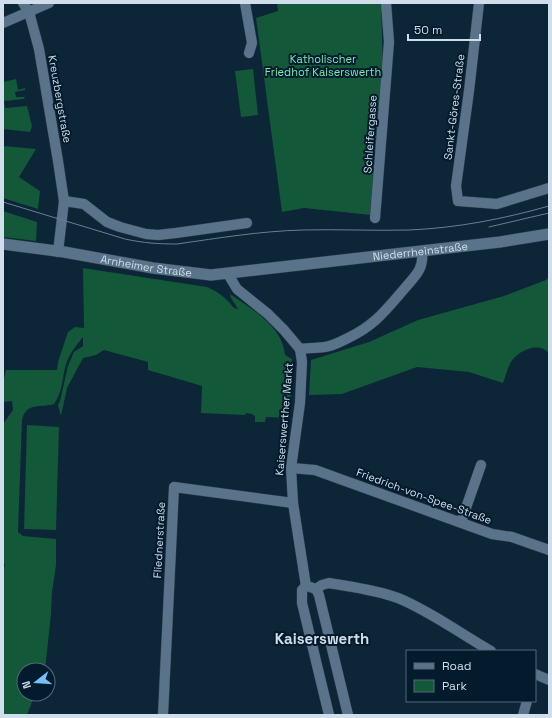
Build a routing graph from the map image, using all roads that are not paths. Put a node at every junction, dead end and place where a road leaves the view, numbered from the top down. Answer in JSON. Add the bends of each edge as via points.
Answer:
{"nodes":[{"id":1,"x":23,"y":3,"type":"edge"},
{"id":2,"x":49,"y":3,"type":"edge"},
{"id":3,"x":245,"y":3,"type":"edge"},
{"id":4,"x":386,"y":3,"type":"edge"},
{"id":5,"x":479,"y":3,"type":"edge"},
{"id":6,"x":29,"y":12,"type":"junction"},
{"id":7,"x":3,"y":23,"type":"edge"},
{"id":8,"x":249,"y":53,"type":"dead end"},
{"id":9,"x":549,"y":188,"type":"edge"},
{"id":10,"x":64,"y":201,"type":"junction"},
{"id":11,"x":375,"y":218,"type":"dead end"},
{"id":12,"x":247,"y":223,"type":"dead end"},
{"id":13,"x":549,"y":234,"type":"edge"},
{"id":14,"x":3,"y":244,"type":"edge"},
{"id":15,"x":58,"y":252,"type":"junction"},
{"id":16,"x":422,"y":257,"type":"junction"},
{"id":17,"x":290,"y":267,"type":"joint"},
{"id":18,"x":228,"y":274,"type":"junction"},
{"id":19,"x":300,"y":349,"type":"junction"},
{"id":20,"x":481,"y":465,"type":"dead end"},
{"id":21,"x":291,"y":468,"type":"junction"},
{"id":22,"x":293,"y":503,"type":"junction"},
{"id":23,"x":461,"y":522,"type":"junction"},
{"id":24,"x":549,"y":550,"type":"edge"},
{"id":25,"x":311,"y":588,"type":"junction"},
{"id":26,"x":489,"y":650,"type":"edge"},
{"id":27,"x":536,"y":674,"type":"edge"},
{"id":28,"x":549,"y":680,"type":"edge"},
{"id":29,"x":527,"y":702,"type":"edge"},
{"id":30,"x":163,"y":715,"type":"edge"},
{"id":31,"x":329,"y":715,"type":"edge"},
{"id":32,"x":348,"y":715,"type":"edge"},
{"id":33,"x":523,"y":715,"type":"edge"}],
"edges":[{"from":1,"to":6,"type":"street","name":"Kreuzbergstraße"},
{"from":2,"to":6,"type":"street"},
{"from":3,"to":8,"type":"street","via":[[252,43]]},
{"from":4,"to":11,"type":"street","name":"Schleifergasse","via":[[389,42]]},
{"from":5,"to":9,"type":"street","name":"Sankt-Göres-Straße","via":[[456,186],[458,201],[497,204]]},
{"from":6,"to":7,"type":"street"},
{"from":6,"to":10,"type":"street","name":"Kreuzbergstraße","via":[[39,49]]},
{"from":10,"to":12,"type":"street","via":[[84,204],[107,222],[146,234],[158,235]]},
{"from":10,"to":15,"type":"street","name":"Kreuzbergstraße"},
{"from":13,"to":16,"type":"main road","name":"Niederrheinstraße"},
{"from":14,"to":15,"type":"main road","name":"Arnheimer Straße"},
{"from":15,"to":18,"type":"main road","name":"Arnheimer Straße","via":[[211,276]]},
{"from":16,"to":17,"type":"main road","name":"Niederrheinstraße"},
{"from":16,"to":19,"type":"street","via":[[418,273],[372,324],[337,344]]},
{"from":17,"to":18,"type":"main road","name":"Arnheimer Straße"},
{"from":18,"to":19,"type":"street","via":[[237,289],[268,314]]},
{"from":19,"to":21,"type":"street","name":"Kaiserswerther Markt","via":[[302,362],[298,419]]},
{"from":20,"to":23,"type":"street"},
{"from":21,"to":22,"type":"street","name":"Kaiserswerther Markt"},
{"from":21,"to":23,"type":"street","name":"Friedrich-von-Spee-Straße","via":[[315,470]]},
{"from":22,"to":25,"type":"street","name":"Kaiserswerther Markt"},
{"from":22,"to":30,"type":"street","name":"Fliednerstraße","via":[[174,487]]},
{"from":23,"to":24,"type":"street","name":"Friedrich-von-Spee-Straße","via":[[492,534],[512,537]]},
{"from":25,"to":26,"type":"street","via":[[329,583],[398,598],[446,623]]},
{"from":25,"to":31,"type":"street","name":"Kaiserswerther Markt","via":[[302,590],[302,603]]},
{"from":25,"to":32,"type":"street","name":"Kaiserswerther Markt","via":[[318,595]]},
{"from":27,"to":28,"type":"street"},
{"from":29,"to":33,"type":"street"}]}
